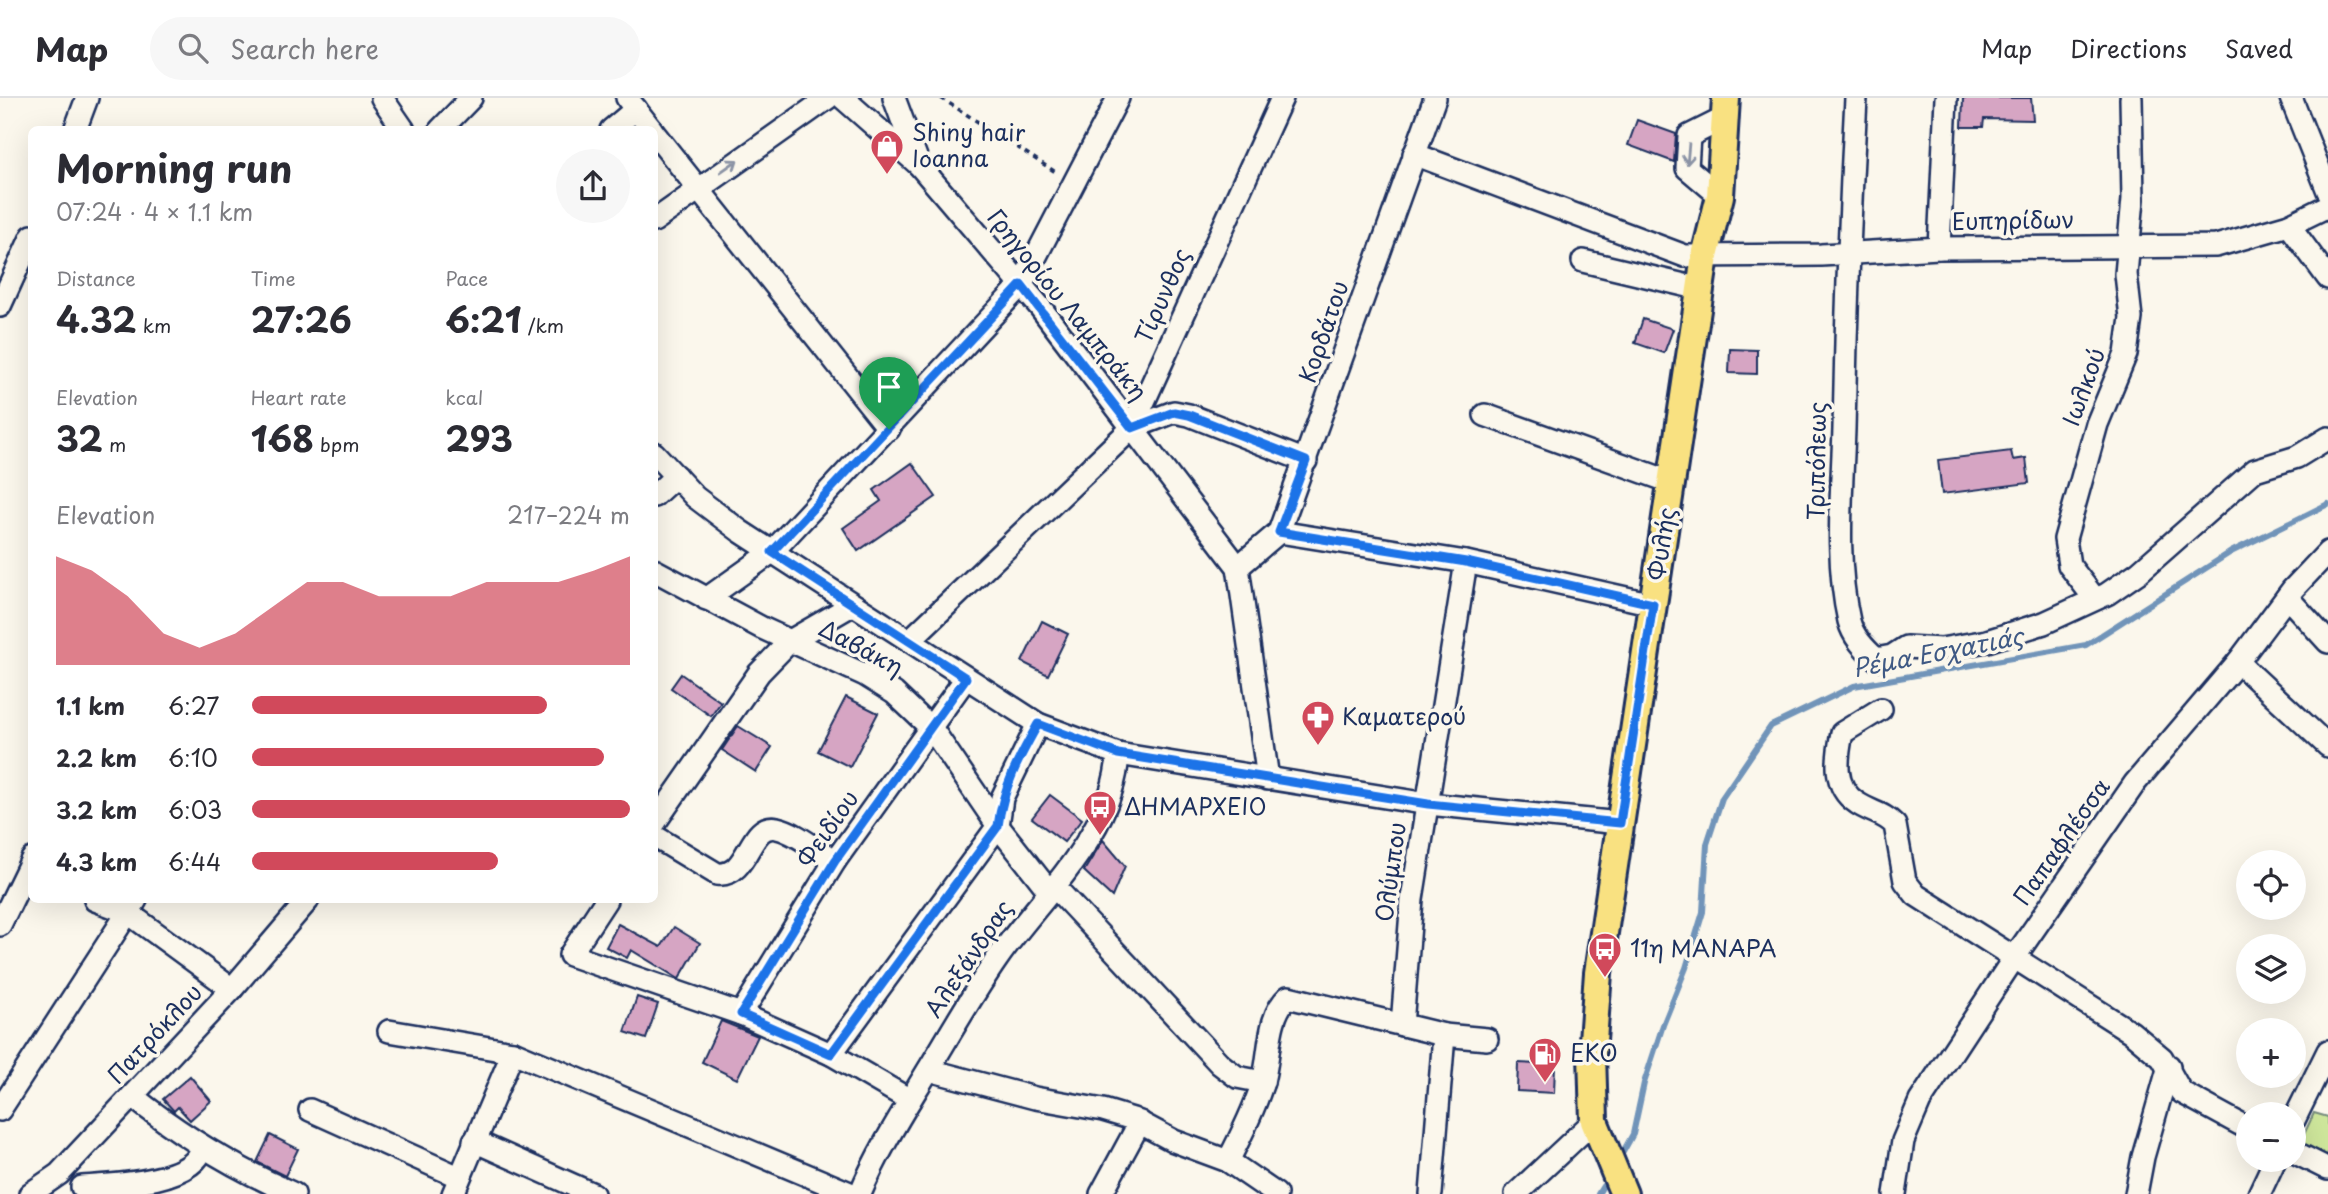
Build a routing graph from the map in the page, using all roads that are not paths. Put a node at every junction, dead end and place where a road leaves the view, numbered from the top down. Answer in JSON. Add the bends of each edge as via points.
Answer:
{"nodes":[{"id":1,"x":87,"y":98,"type":"edge"},
{"id":2,"x":382,"y":98,"type":"edge"},
{"id":3,"x":471,"y":98,"type":"edge"},
{"id":4,"x":828,"y":98,"type":"edge"},
{"id":5,"x":843,"y":98,"type":"edge"},
{"id":6,"x":894,"y":98,"type":"edge"},
{"id":7,"x":1118,"y":98,"type":"edge"},
{"id":8,"x":1282,"y":98,"type":"edge"},
{"id":9,"x":1856,"y":98,"type":"edge"},
{"id":10,"x":1946,"y":98,"type":"edge"},
{"id":11,"x":2131,"y":98,"type":"edge"},
{"id":12,"x":2291,"y":98,"type":"edge"},
{"id":13,"x":1431,"y":100,"type":"edge"},
{"id":14,"x":631,"y":104,"type":"edge"},
{"id":15,"x":1725,"y":108,"type":"edge"},
{"id":16,"x":76,"y":126,"type":"edge"},
{"id":17,"x":401,"y":126,"type":"edge"},
{"id":18,"x":444,"y":126,"type":"edge"},
{"id":19,"x":614,"y":126,"type":"edge"},
{"id":20,"x":649,"y":126,"type":"edge"},
{"id":21,"x":658,"y":137,"type":"edge"},
{"id":22,"x":1414,"y":154,"type":"junction"},
{"id":23,"x":919,"y":166,"type":"junction"},
{"id":24,"x":698,"y":188,"type":"junction"},
{"id":25,"x":2328,"y":191,"type":"edge"},
{"id":26,"x":2328,"y":206,"type":"edge"},
{"id":27,"x":658,"y":218,"type":"edge"},
{"id":28,"x":2289,"y":225,"type":"junction"},
{"id":29,"x":28,"y":245,"type":"edge"},
{"id":30,"x":2131,"y":246,"type":"junction"},
{"id":31,"x":1939,"y":248,"type":"junction"},
{"id":32,"x":1848,"y":254,"type":"junction"},
{"id":33,"x":1705,"y":256,"type":"junction"},
{"id":34,"x":1583,"y":261,"type":"dead end"},
{"id":35,"x":2328,"y":278,"type":"edge"},
{"id":36,"x":1021,"y":285,"type":"junction"},
{"id":37,"x":1701,"y":289,"type":"junction"},
{"id":38,"x":0,"y":306,"type":"edge"},
{"id":39,"x":1485,"y":415,"type":"dead end"},
{"id":40,"x":1132,"y":428,"type":"junction"},
{"id":41,"x":889,"y":429,"type":"junction"},
{"id":42,"x":2328,"y":438,"type":"edge"},
{"id":43,"x":658,"y":457,"type":"edge"},
{"id":44,"x":1306,"y":461,"type":"junction"},
{"id":45,"x":676,"y":476,"type":"junction"},
{"id":46,"x":1671,"y":482,"type":"junction"},
{"id":47,"x":658,"y":492,"type":"edge"},
{"id":48,"x":1279,"y":532,"type":"junction"},
{"id":49,"x":772,"y":552,"type":"junction"},
{"id":50,"x":2328,"y":552,"type":"edge"},
{"id":51,"x":1466,"y":562,"type":"junction"},
{"id":52,"x":1238,"y":567,"type":"junction"},
{"id":53,"x":658,"y":572,"type":"edge"},
{"id":54,"x":2290,"y":594,"type":"junction"},
{"id":55,"x":706,"y":599,"type":"junction"},
{"id":56,"x":2095,"y":599,"type":"junction"},
{"id":57,"x":1653,"y":604,"type":"junction"},
{"id":58,"x":852,"y":606,"type":"junction"},
{"id":59,"x":2328,"y":620,"type":"edge"},
{"id":60,"x":910,"y":640,"type":"junction"},
{"id":61,"x":790,"y":641,"type":"junction"},
{"id":62,"x":2328,"y":642,"type":"edge"},
{"id":63,"x":2238,"y":662,"type":"junction"},
{"id":64,"x":966,"y":678,"type":"junction"},
{"id":65,"x":1881,"y":709,"type":"dead end"},
{"id":66,"x":1038,"y":724,"type":"junction"},
{"id":67,"x":932,"y":729,"type":"junction"},
{"id":68,"x":2328,"y":746,"type":"edge"},
{"id":69,"x":1118,"y":754,"type":"junction"},
{"id":70,"x":1268,"y":779,"type":"junction"},
{"id":71,"x":1428,"y":804,"type":"junction"},
{"id":72,"x":658,"y":818,"type":"edge"},
{"id":73,"x":1620,"y":823,"type":"junction"},
{"id":74,"x":998,"y":826,"type":"junction"},
{"id":75,"x":658,"y":838,"type":"edge"},
{"id":76,"x":835,"y":861,"type":"junction"},
{"id":77,"x":28,"y":870,"type":"edge"},
{"id":78,"x":1051,"y":888,"type":"junction"},
{"id":79,"x":114,"y":903,"type":"edge"},
{"id":80,"x":305,"y":903,"type":"edge"},
{"id":81,"x":604,"y":903,"type":"edge"},
{"id":82,"x":132,"y":906,"type":"edge"},
{"id":83,"x":0,"y":925,"type":"edge"},
{"id":84,"x":2014,"y":958,"type":"junction"},
{"id":85,"x":232,"y":989,"type":"junction"},
{"id":86,"x":741,"y":1014,"type":"junction"},
{"id":87,"x":1402,"y":1025,"type":"junction"},
{"id":88,"x":389,"y":1031,"type":"dead end"},
{"id":89,"x":1444,"y":1035,"type":"junction"},
{"id":90,"x":1487,"y":1039,"type":"dead end"},
{"id":91,"x":2328,"y":1051,"type":"edge"},
{"id":92,"x":513,"y":1052,"type":"junction"},
{"id":93,"x":831,"y":1054,"type":"junction"},
{"id":94,"x":2169,"y":1066,"type":"junction"},
{"id":95,"x":929,"y":1070,"type":"junction"},
{"id":96,"x":1263,"y":1082,"type":"junction"},
{"id":97,"x":132,"y":1096,"type":"junction"},
{"id":98,"x":910,"y":1100,"type":"junction"},
{"id":99,"x":2303,"y":1102,"type":"edge"},
{"id":100,"x":0,"y":1110,"type":"edge"},
{"id":101,"x":310,"y":1110,"type":"dead end"},
{"id":102,"x":1594,"y":1121,"type":"junction"},
{"id":103,"x":1140,"y":1122,"type":"junction"},
{"id":104,"x":2236,"y":1122,"type":"edge"},
{"id":105,"x":474,"y":1141,"type":"junction"},
{"id":106,"x":202,"y":1148,"type":"junction"},
{"id":107,"x":2306,"y":1158,"type":"edge"},
{"id":108,"x":1228,"y":1161,"type":"junction"},
{"id":109,"x":2328,"y":1169,"type":"edge"},
{"id":110,"x":2269,"y":1172,"type":"edge"},
{"id":111,"x":59,"y":1174,"type":"junction"},
{"id":112,"x":456,"y":1185,"type":"edge"},
{"id":113,"x":88,"y":1191,"type":"edge"},
{"id":114,"x":30,"y":1194,"type":"edge"},
{"id":115,"x":294,"y":1194,"type":"edge"},
{"id":116,"x":593,"y":1194,"type":"edge"},
{"id":117,"x":852,"y":1194,"type":"edge"},
{"id":118,"x":860,"y":1194,"type":"edge"},
{"id":119,"x":1101,"y":1194,"type":"edge"},
{"id":120,"x":1276,"y":1194,"type":"edge"},
{"id":121,"x":1431,"y":1194,"type":"edge"},
{"id":122,"x":1516,"y":1194,"type":"edge"},
{"id":123,"x":1624,"y":1194,"type":"edge"},
{"id":124,"x":1895,"y":1194,"type":"edge"},
{"id":125,"x":2136,"y":1194,"type":"edge"},
{"id":126,"x":2259,"y":1194,"type":"edge"}],
"edges":[{"from":1,"to":16,"type":"street"},
{"from":2,"to":17,"type":"street"},
{"from":3,"to":18,"type":"street"},
{"from":24,"to":4,"type":"street","one_way":true},
{"from":5,"to":23,"type":"street"},
{"from":6,"to":23,"type":"street","name":"Γρηγορίου Λαμπράκη"},
{"from":7,"to":36,"type":"street"},
{"from":8,"to":40,"type":"street","name":"Τίρυνθος"},
{"from":9,"to":32,"type":"street"},
{"from":10,"to":31,"type":"street"},
{"from":11,"to":30,"type":"street","name":"Ιωλκού"},
{"from":12,"to":25,"type":"street"},
{"from":13,"to":22,"type":"street","name":"Κορδάτου"},
{"from":14,"to":19,"type":"street"},
{"from":14,"to":20,"type":"street"},
{"from":15,"to":33,"type":"main road","name":"Φυλής","via":[[1720,196]]},
{"from":21,"to":24,"type":"street"},
{"from":22,"to":33,"type":"street","name":"Ευπηρίδων","via":[[1685,256]]},
{"from":22,"to":44,"type":"street","name":"Κορδάτου"},
{"from":23,"to":36,"type":"street","name":"Γρηγορίου Λαμπράκη"},
{"from":24,"to":27,"type":"street"},
{"from":24,"to":41,"type":"street"},
{"from":26,"to":28,"type":"street","name":"Ευπηρίδων"},
{"from":28,"to":30,"type":"street","name":"Ευπηρίδων","via":[[2216,246]]},
{"from":28,"to":35,"type":"street"},
{"from":29,"to":38,"type":"street"},
{"from":30,"to":31,"type":"street","name":"Ευπηρίδων"},
{"from":30,"to":56,"type":"street","name":"Ιωλκού","via":[[2126,274],[2131,318],[2126,354],[2096,424],[2065,539],[2068,565]]},
{"from":31,"to":32,"type":"street","name":"Ευπηρίδων"},
{"from":32,"to":33,"type":"street","name":"Ευπηρίδων"},
{"from":32,"to":56,"type":"street","name":"Τριπόλεως","via":[[1844,589],[1850,624],[1861,645],[1876,659],[1906,647],[1941,649],[1987,641],[2044,623]]},
{"from":33,"to":37,"type":"main road","name":"Φυλής"},
{"from":34,"to":37,"type":"street"},
{"from":36,"to":40,"type":"street","name":"Γρηγορίου Λαμπράκη"},
{"from":36,"to":41,"type":"street"},
{"from":37,"to":46,"type":"main road","name":"Φυλής"},
{"from":39,"to":46,"type":"street"},
{"from":40,"to":44,"type":"street","via":[[1174,412]]},
{"from":40,"to":52,"type":"street","name":"Γρηγορίου Λαμπράκη"},
{"from":40,"to":60,"type":"street","name":"Τίρυνθος"},
{"from":41,"to":49,"type":"street"},
{"from":42,"to":56,"type":"street","via":[[2297,457],[2255,470],[2139,572]]},
{"from":43,"to":45,"type":"street"},
{"from":44,"to":48,"type":"street","name":"Κορδάτου"},
{"from":45,"to":47,"type":"street"},
{"from":45,"to":49,"type":"street","via":[[695,497]]},
{"from":46,"to":57,"type":"main road","name":"Φυλής"},
{"from":48,"to":51,"type":"street"},
{"from":48,"to":52,"type":"street","name":"Κορδάτου"},
{"from":49,"to":55,"type":"street"},
{"from":49,"to":58,"type":"street"},
{"from":50,"to":54,"type":"street","name":"Παπαφλέσσα"},
{"from":51,"to":57,"type":"street"},
{"from":51,"to":71,"type":"street","name":"Ολύμπου"},
{"from":52,"to":70,"type":"street","name":"Γρηγορίου Λαμπράκη"},
{"from":53,"to":55,"type":"street","name":"Δαβάκη"},
{"from":54,"to":59,"type":"street"},
{"from":54,"to":62,"type":"street"},
{"from":54,"to":63,"type":"street","name":"Παπαφλέσσα"},
{"from":55,"to":61,"type":"street","name":"Δαβάκη"},
{"from":57,"to":73,"type":"main road","name":"Φυλής"},
{"from":58,"to":60,"type":"street"},
{"from":58,"to":61,"type":"street"},
{"from":60,"to":64,"type":"street"},
{"from":61,"to":67,"type":"street","name":"Δαβάκη","via":[[883,685]]},
{"from":61,"to":72,"type":"street","via":[[758,673]]},
{"from":63,"to":68,"type":"street"},
{"from":63,"to":84,"type":"street","name":"Παπαφλέσσα","via":[[2135,783]]},
{"from":64,"to":66,"type":"street"},
{"from":64,"to":67,"type":"street","name":"Φειδίου"},
{"from":65,"to":84,"type":"street","via":[[1842,733],[1838,777],[1857,803],[1895,825],[1905,881],[1916,895]]},
{"from":66,"to":69,"type":"street"},
{"from":66,"to":74,"type":"street","via":[[1002,798]]},
{"from":67,"to":74,"type":"street","name":"Δαβάκη"},
{"from":67,"to":76,"type":"street","name":"Φειδίου"},
{"from":69,"to":70,"type":"street"},
{"from":69,"to":78,"type":"street","name":"Αλεξάνδρας","via":[[1108,799],[1091,833]]},
{"from":70,"to":71,"type":"street"},
{"from":71,"to":73,"type":"street"},
{"from":71,"to":87,"type":"street","name":"Ολύμπου","via":[[1412,899]]},
{"from":73,"to":102,"type":"main road","name":"Φυλής","via":[[1598,973],[1592,1054]]},
{"from":74,"to":78,"type":"street","name":"Δαβάκη"},
{"from":74,"to":93,"type":"street"},
{"from":75,"to":76,"type":"street","via":[[717,874],[735,870],[769,827],[780,828]]},
{"from":76,"to":86,"type":"street","name":"Φειδίου"},
{"from":77,"to":83,"type":"street"},
{"from":78,"to":95,"type":"street","name":"Αλεξάνδρας","via":[[996,960]]},
{"from":78,"to":96,"type":"street","name":"Δαβάκη","via":[[1220,1064],[1237,1077]]},
{"from":79,"to":82,"type":"street"},
{"from":80,"to":85,"type":"street","name":"Πατρόκλου"},
{"from":81,"to":86,"type":"street","via":[[570,955]]},
{"from":82,"to":85,"type":"street"},
{"from":82,"to":100,"type":"street"},
{"from":84,"to":94,"type":"street","via":[[2131,1031]]},
{"from":84,"to":124,"type":"street","name":"Παπαφλέσσα","via":[[1920,1101],[1908,1125]]},
{"from":85,"to":97,"type":"street","name":"Πατρόκλου"},
{"from":86,"to":93,"type":"street"},
{"from":87,"to":89,"type":"street"},
{"from":87,"to":96,"type":"street","via":[[1288,997],[1277,1007]]},
{"from":88,"to":92,"type":"street"},
{"from":89,"to":90,"type":"street"},
{"from":89,"to":121,"type":"street"},
{"from":91,"to":99,"type":"street"},
{"from":92,"to":105,"type":"street"},
{"from":92,"to":117,"type":"street"},
{"from":93,"to":98,"type":"street"},
{"from":94,"to":104,"type":"street","via":[[2181,1092]]},
{"from":94,"to":125,"type":"street"},
{"from":95,"to":98,"type":"street","name":"Αλεξάνδρας"},
{"from":95,"to":103,"type":"street"},
{"from":96,"to":108,"type":"street"},
{"from":97,"to":106,"type":"street"},
{"from":97,"to":111,"type":"street","name":"Πατρόκλου"},
{"from":98,"to":118,"type":"street","name":"Αλεξάνδρας"},
{"from":101,"to":112,"type":"street"},
{"from":102,"to":122,"type":"street"},
{"from":102,"to":123,"type":"main road","name":"Φυλής"},
{"from":103,"to":108,"type":"street","via":[[1174,1141]]},
{"from":103,"to":119,"type":"street"},
{"from":105,"to":112,"type":"street"},
{"from":105,"to":116,"type":"street"},
{"from":106,"to":113,"type":"street","via":[[183,1169]]},
{"from":106,"to":115,"type":"street"},
{"from":107,"to":109,"type":"street"},
{"from":108,"to":120,"type":"street"},
{"from":110,"to":126,"type":"street"},
{"from":111,"to":113,"type":"street"},
{"from":111,"to":114,"type":"street","name":"Πατρόκλου"}]}
